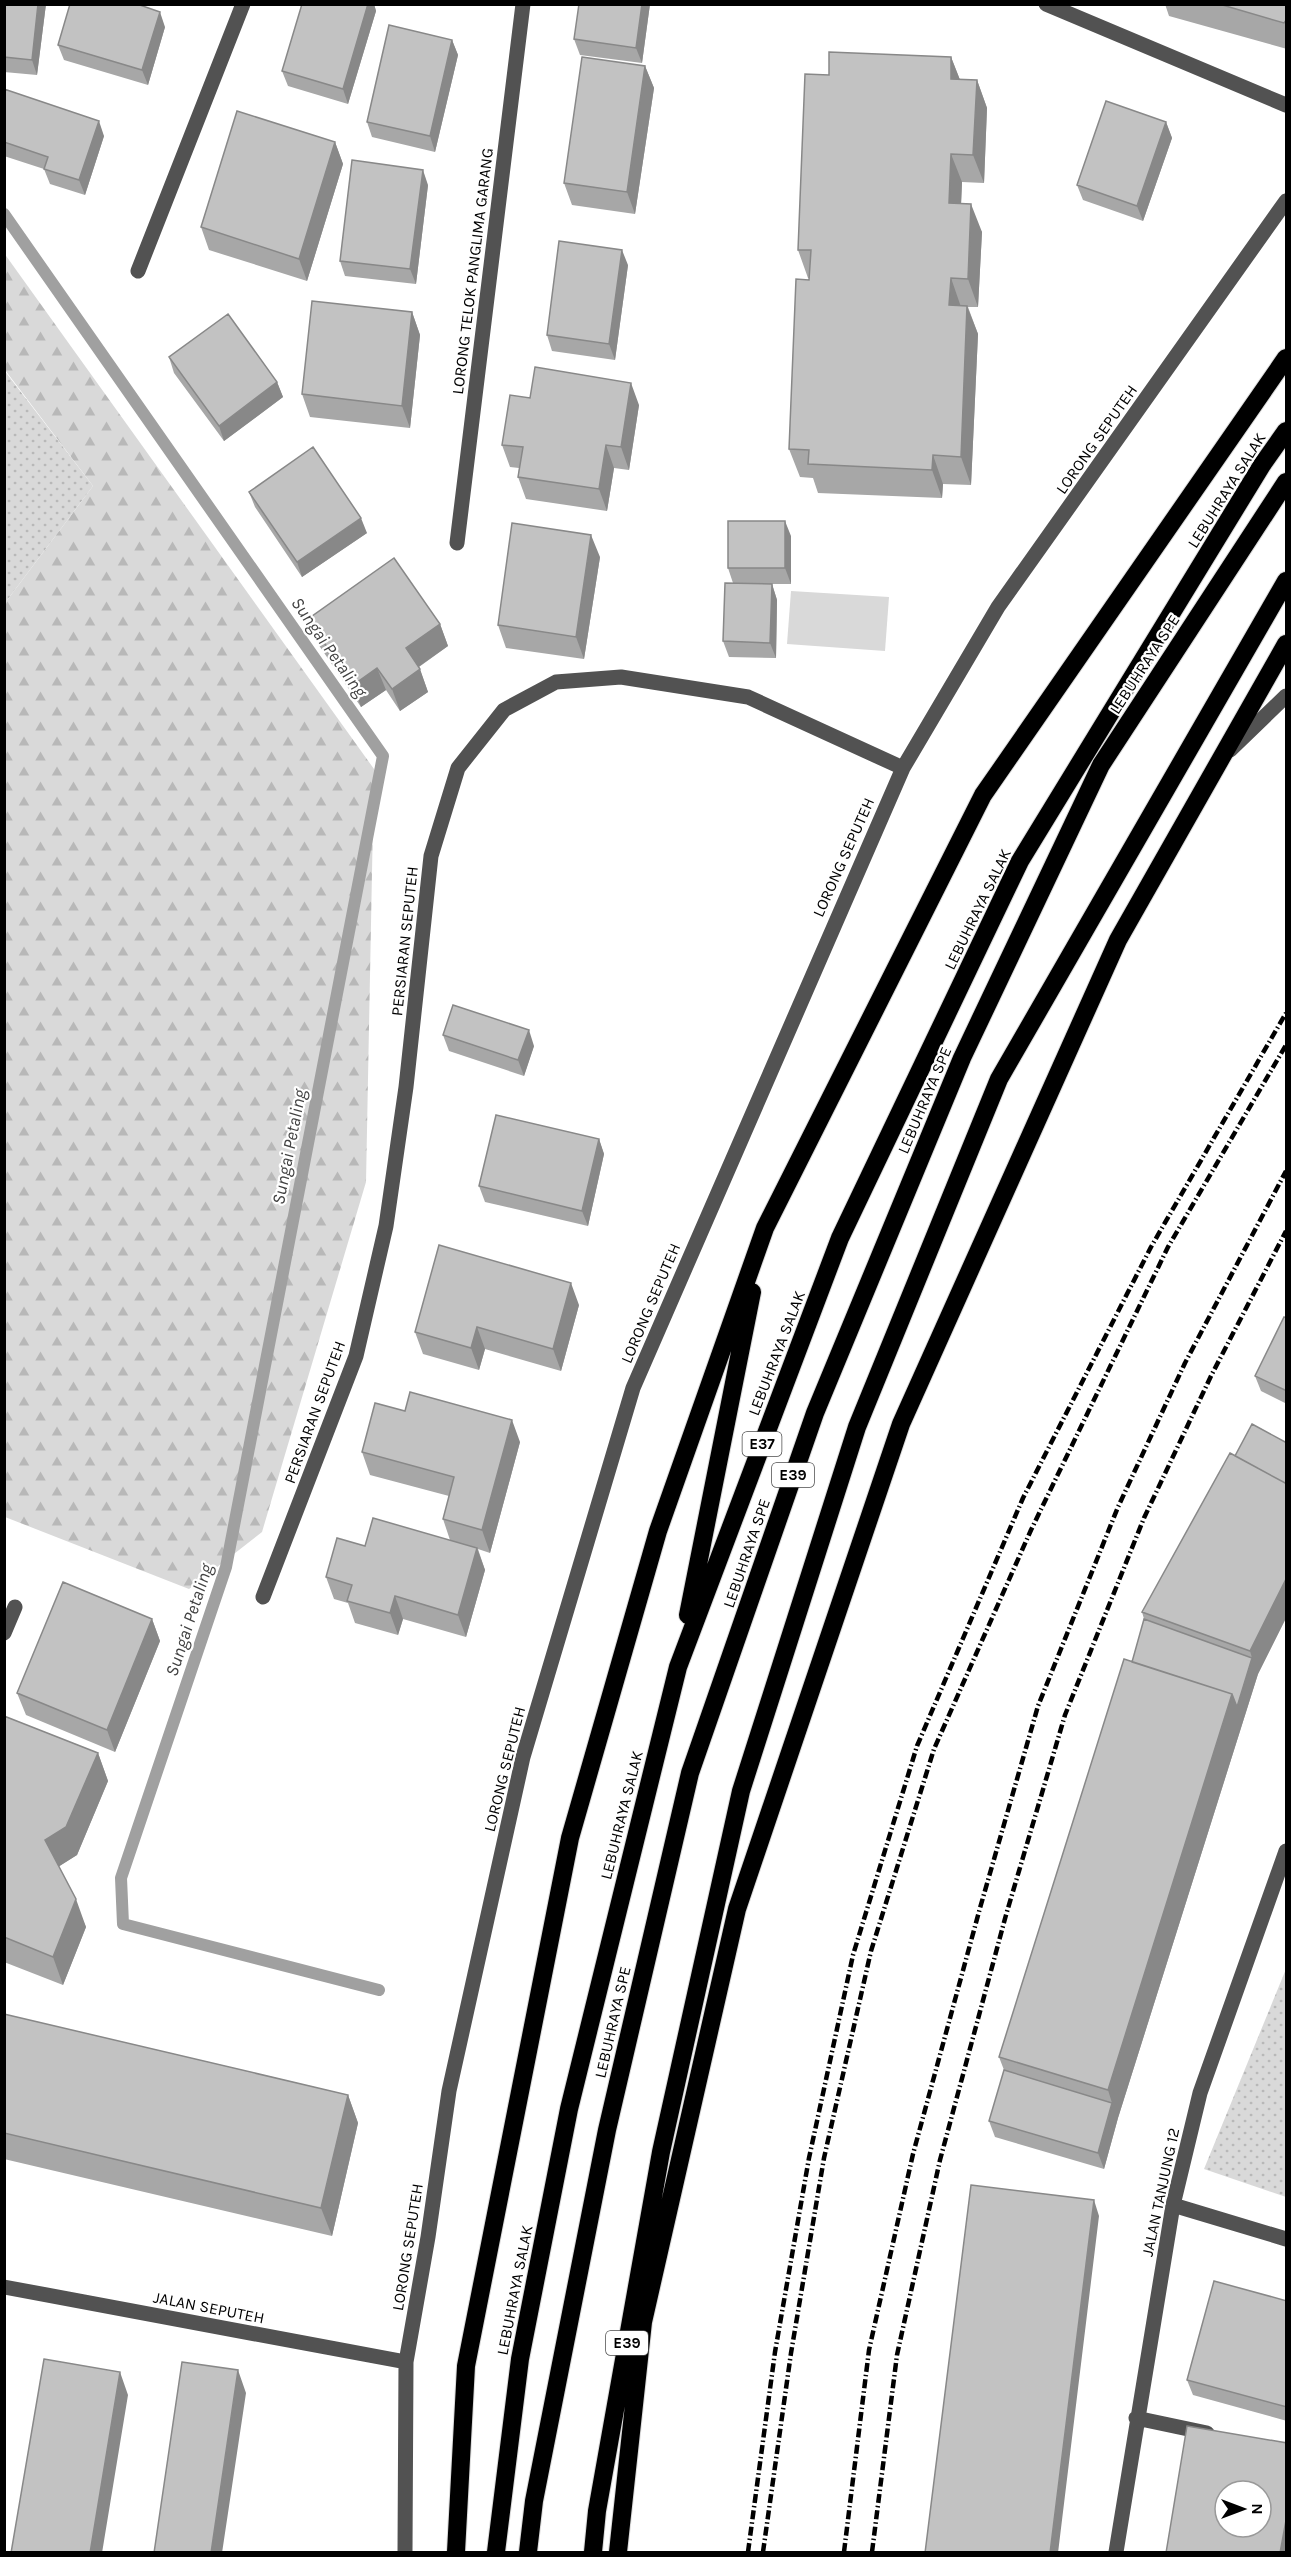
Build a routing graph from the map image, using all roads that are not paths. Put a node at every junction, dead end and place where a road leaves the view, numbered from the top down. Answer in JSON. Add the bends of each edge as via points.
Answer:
{"nodes":[{"id":1,"x":243,"y":4,"type":"edge"},
{"id":2,"x":523,"y":4,"type":"edge"},
{"id":3,"x":1046,"y":4,"type":"edge"},
{"id":4,"x":1287,"y":105,"type":"edge"},
{"id":5,"x":1287,"y":201,"type":"edge"},
{"id":6,"x":138,"y":271,"type":"dead end"},
{"id":7,"x":1287,"y":358,"type":"edge"},
{"id":8,"x":1287,"y":431,"type":"edge"},
{"id":9,"x":1287,"y":482,"type":"edge"},
{"id":10,"x":457,"y":543,"type":"dead end"},
{"id":11,"x":1287,"y":581,"type":"edge"},
{"id":12,"x":1287,"y":644,"type":"edge"},
{"id":13,"x":1287,"y":696,"type":"edge"},
{"id":14,"x":1223,"y":756,"type":"junction"},
{"id":15,"x":903,"y":768,"type":"junction"},
{"id":16,"x":765,"y":1228,"type":"junction"},
{"id":17,"x":263,"y":1597,"type":"dead end"},
{"id":18,"x":15,"y":1607,"type":"dead end"},
{"id":19,"x":4,"y":1633,"type":"edge"},
{"id":20,"x":678,"y":1667,"type":"junction"},
{"id":21,"x":1287,"y":1851,"type":"edge"},
{"id":22,"x":1173,"y":2205,"type":"junction"},
{"id":23,"x":1287,"y":2239,"type":"edge"},
{"id":24,"x":4,"y":2287,"type":"edge"},
{"id":25,"x":406,"y":2362,"type":"junction"},
{"id":26,"x":1136,"y":2418,"type":"junction"},
{"id":27,"x":1217,"y":2434,"type":"edge"},
{"id":28,"x":405,"y":2553,"type":"edge"},
{"id":29,"x":456,"y":2553,"type":"edge"},
{"id":30,"x":496,"y":2553,"type":"edge"},
{"id":31,"x":528,"y":2553,"type":"edge"},
{"id":32,"x":592,"y":2553,"type":"edge"},
{"id":33,"x":618,"y":2553,"type":"edge"},
{"id":34,"x":1116,"y":2553,"type":"edge"}],
"edges":[{"from":1,"to":6,"type":"street"},
{"from":2,"to":10,"type":"street","name":"LORONG TELOK PANGLIMA GARANG"},
{"from":3,"to":4,"type":"street"},
{"from":5,"to":15,"type":"street","name":"LORONG SEPUTEH","via":[[998,607]]},
{"from":7,"to":16,"type":"highway","via":[[983,795]]},
{"from":8,"to":20,"type":"highway","name":"LEBUHRAYA SALAK","number":"E37","via":[[1262,465],[1020,861],[840,1238]]},
{"from":9,"to":31,"type":"highway","name":"LEBUHRAYA SPE","number":"E39","via":[[1101,765],[962,1058],[815,1413],[690,1773],[607,2130],[534,2501]]},
{"from":11,"to":32,"type":"highway","number":"E39","via":[[999,1079],[857,1427],[741,1791],[661,2152]]},
{"from":12,"to":14,"type":"highway"},
{"from":13,"to":14,"type":"street"},
{"from":14,"to":33,"type":"highway","via":[[1118,940],[901,1424],[737,1909],[643,2322]]},
{"from":15,"to":17,"type":"street","name":"PERSIARAN SEPUTEH","via":[[748,697],[621,677],[556,682],[504,710],[458,768],[431,856],[406,1087],[386,1226],[359,1346]]},
{"from":15,"to":25,"type":"street","name":"LORONG SEPUTEH","via":[[633,1388],[523,1756],[449,2091],[429,2237]]},
{"from":16,"to":20,"type":"highway"},
{"from":16,"to":29,"type":"highway","via":[[658,1531],[565,1861],[466,2366]]},
{"from":18,"to":19,"type":"street"},
{"from":20,"to":30,"type":"highway","name":"LEBUHRAYA SALAK","number":"E37","via":[[569,2109],[520,2359]]},
{"from":21,"to":22,"type":"street","name":"JALAN TANJUNG 12","via":[[1200,2093]]},
{"from":22,"to":23,"type":"street"},
{"from":22,"to":26,"type":"street","name":"JALAN TANJUNG 12"},
{"from":24,"to":25,"type":"street","name":"JALAN SEPUTEH"},
{"from":25,"to":28,"type":"street","name":"LORONG SEPUTEH"},
{"from":26,"to":27,"type":"street"},
{"from":26,"to":34,"type":"street","name":"JALAN TANJUNG 12"}]}
